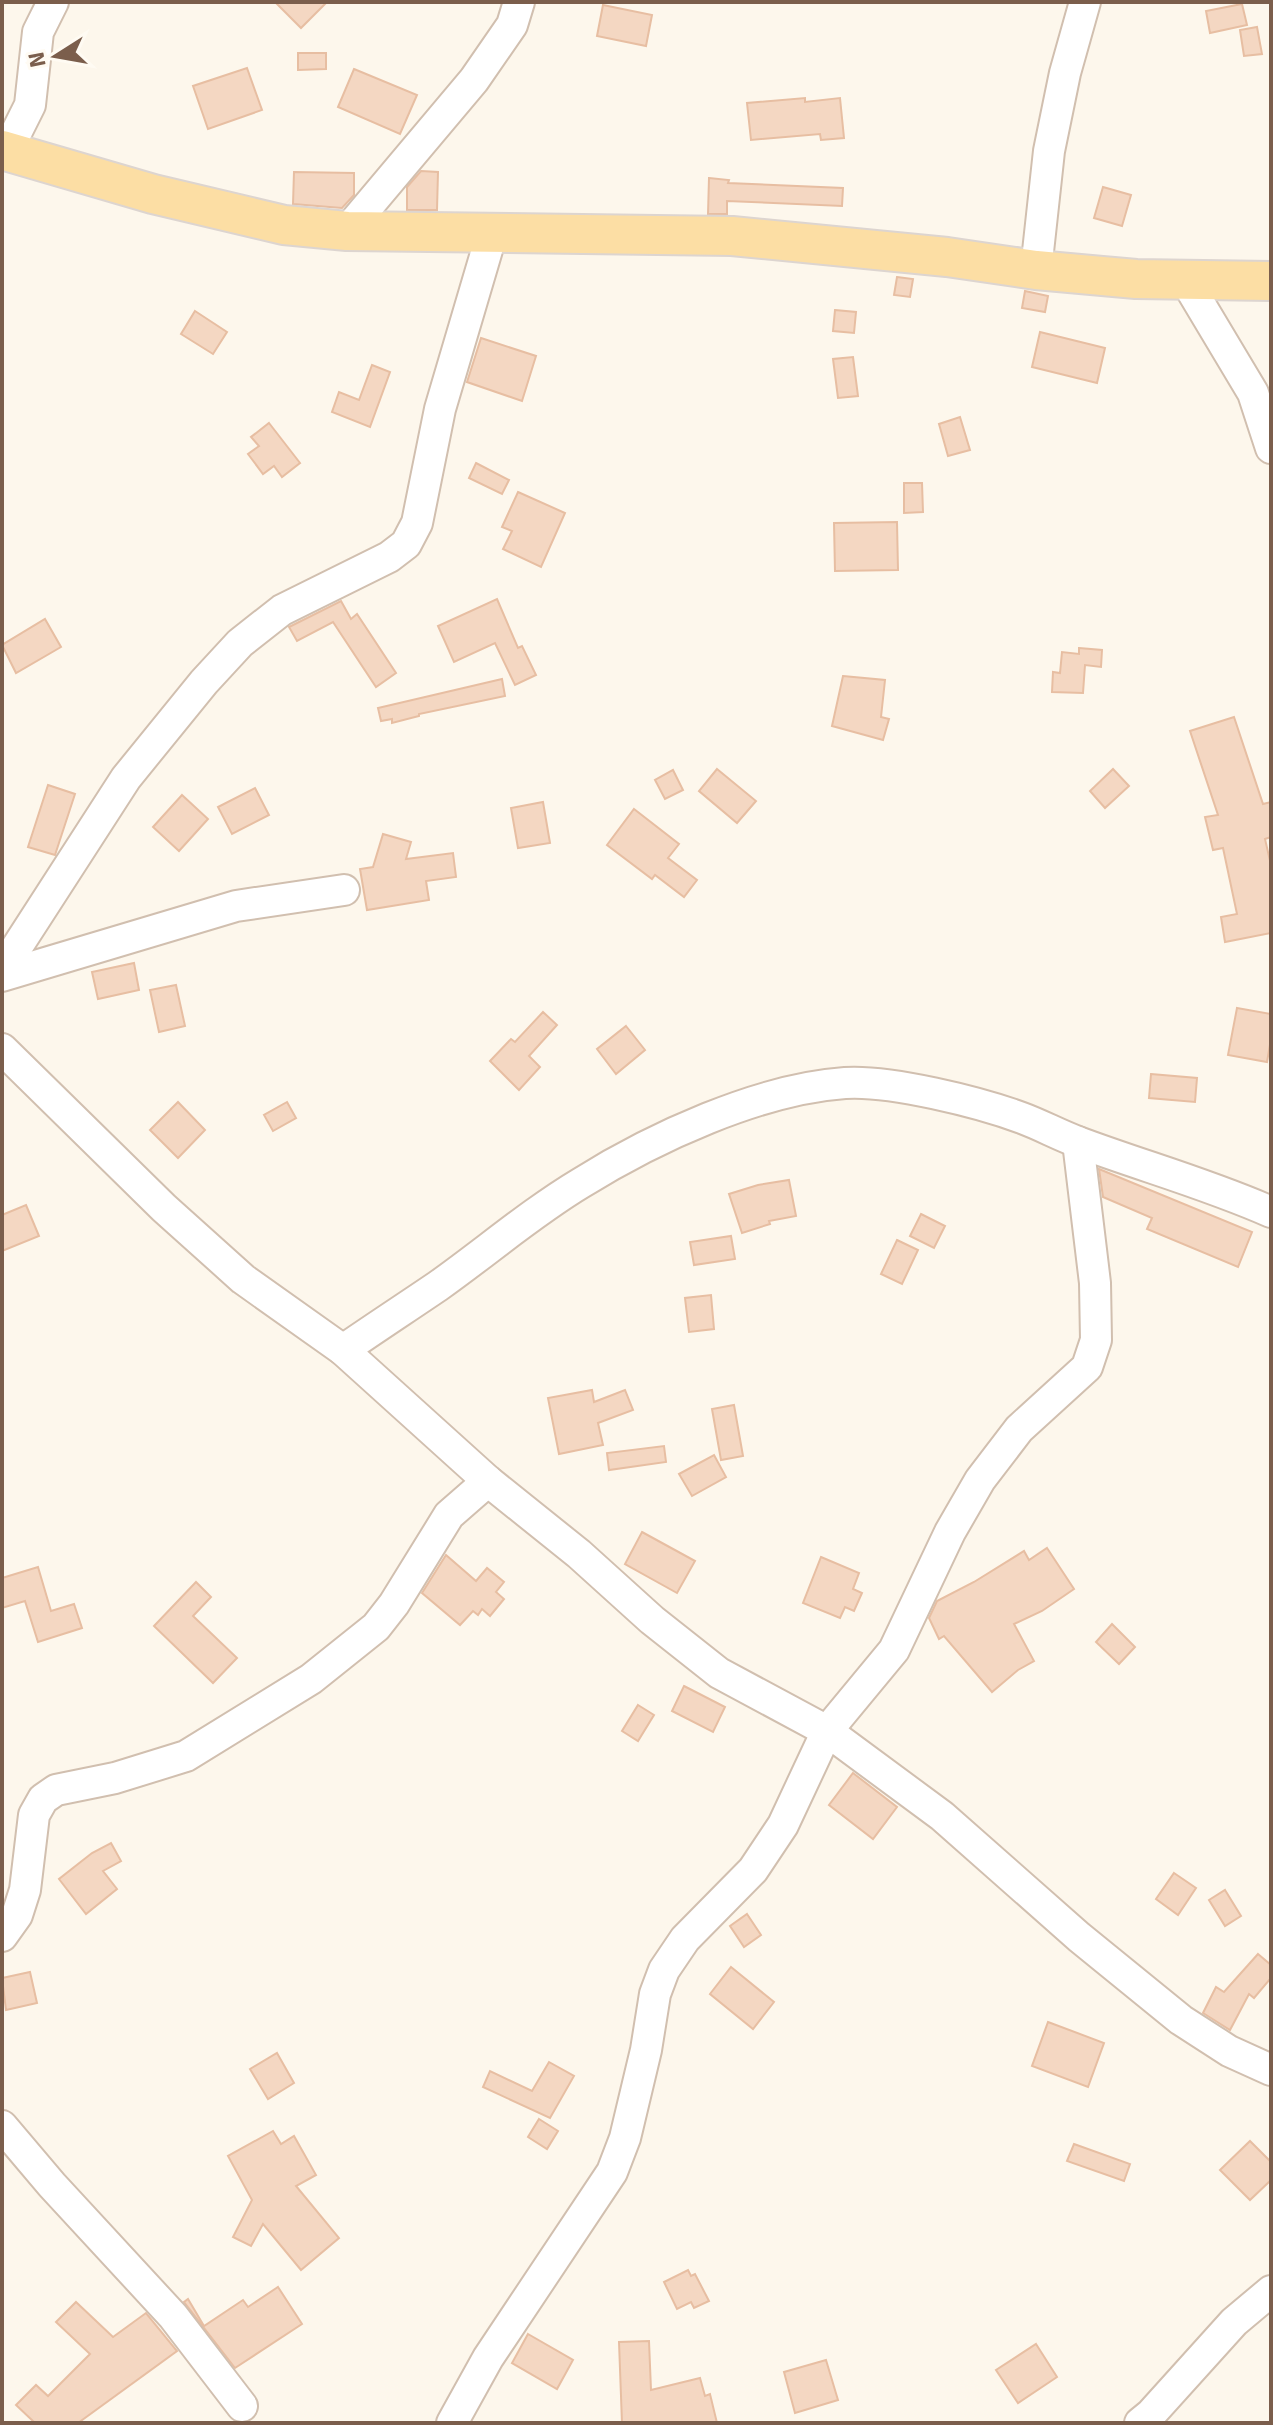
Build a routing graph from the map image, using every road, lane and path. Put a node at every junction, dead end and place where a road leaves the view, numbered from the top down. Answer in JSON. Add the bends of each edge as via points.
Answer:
{"nodes":[{"id":1,"x":53,"y":2,"type":"edge"},
{"id":2,"x":519,"y":2,"type":"edge"},
{"id":3,"x":1085,"y":2,"type":"edge"},
{"id":4,"x":5,"y":151,"type":"edge"},
{"id":5,"x":347,"y":231,"type":"junction"},
{"id":6,"x":492,"y":233,"type":"junction"},
{"id":7,"x":1036,"y":270,"type":"junction"},
{"id":8,"x":1186,"y":281,"type":"junction"},
{"id":9,"x":1271,"y":281,"type":"edge"},
{"id":10,"x":1271,"y":448,"type":"edge"},
{"id":11,"x":344,"y":890,"type":"dead end"},
{"id":12,"x":2,"y":970,"type":"edge"},
{"id":13,"x":2,"y":976,"type":"edge"},
{"id":14,"x":2,"y":1049,"type":"edge"},
{"id":15,"x":1078,"y":1142,"type":"junction"},
{"id":16,"x":1271,"y":1212,"type":"edge"},
{"id":17,"x":343,"y":1350,"type":"junction"},
{"id":18,"x":488,"y":1481,"type":"junction"},
{"id":19,"x":827,"y":1731,"type":"junction"},
{"id":20,"x":2,"y":1936,"type":"edge"},
{"id":21,"x":1271,"y":2070,"type":"edge"},
{"id":22,"x":2,"y":2126,"type":"edge"},
{"id":23,"x":1271,"y":2291,"type":"edge"},
{"id":24,"x":242,"y":2406,"type":"dead end"},
{"id":25,"x":452,"y":2423,"type":"edge"},
{"id":26,"x":1140,"y":2423,"type":"edge"}],
"edges":[{"from":1,"to":4,"type":"street","via":[[38,32],[30,105]]},
{"from":2,"to":5,"type":"street","via":[[512,25],[474,80]]},
{"from":3,"to":7,"type":"street","via":[[1049,151]]},
{"from":4,"to":5,"type":"main road","via":[[284,225]]},
{"from":5,"to":6,"type":"main road"},
{"from":6,"to":7,"type":"main road","via":[[732,236]]},
{"from":6,"to":12,"type":"street","via":[[440,409],[417,523],[406,544],[282,610],[240,643],[126,778]]},
{"from":7,"to":8,"type":"main road"},
{"from":8,"to":9,"type":"main road"},
{"from":8,"to":10,"type":"street","via":[[1253,393]]},
{"from":11,"to":13,"type":"street","via":[[236,906]]},
{"from":14,"to":17,"type":"street","via":[[243,1279]]},
{"from":15,"to":16,"type":"street"},
{"from":15,"to":17,"type":"street","via":[[1019,1117],[886,1085],[845,1083],[755,1103],[682,1128],[580,1183]]},
{"from":15,"to":19,"type":"street","via":[[1095,1283],[1096,1340],[1087,1367],[1019,1429],[980,1480],[894,1650]]},
{"from":17,"to":18,"type":"street"},
{"from":18,"to":19,"type":"street","via":[[719,1673]]},
{"from":18,"to":20,"type":"street","via":[[449,1515],[376,1627],[311,1679],[186,1756],[56,1790],[43,1799],[34,1815],[25,1890],[17,1915]]},
{"from":19,"to":21,"type":"street","via":[[942,1816],[1181,2020]]},
{"from":19,"to":25,"type":"street","via":[[783,1825],[753,1870],[685,1939],[664,1970],[625,2138],[612,2172],[488,2358]]},
{"from":22,"to":24,"type":"street","via":[[173,2316]]},
{"from":23,"to":26,"type":"street","via":[[1234,2322]]}]}
